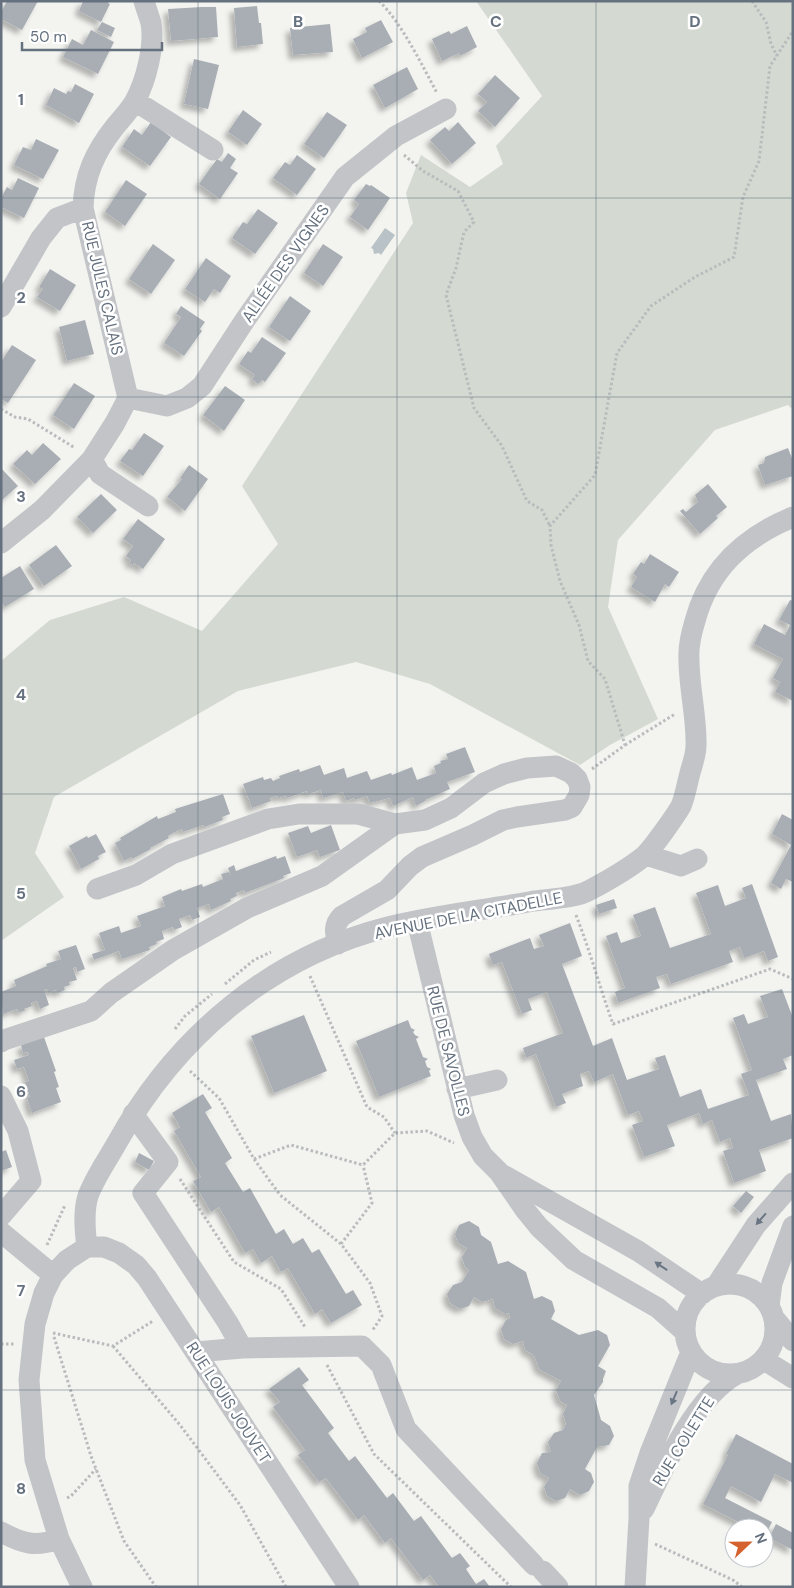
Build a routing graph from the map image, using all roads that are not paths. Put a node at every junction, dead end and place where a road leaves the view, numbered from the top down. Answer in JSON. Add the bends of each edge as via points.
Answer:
{"nodes":[{"id":1,"x":144,"y":1,"type":"edge"},
{"id":2,"x":135,"y":101,"type":"junction"},
{"id":3,"x":446,"y":108,"type":"road end"},
{"id":4,"x":213,"y":150,"type":"dead end"},
{"id":5,"x":83,"y":208,"type":"junction"},
{"id":6,"x":1,"y":307,"type":"edge"},
{"id":7,"x":128,"y":398,"type":"junction"},
{"id":8,"x":92,"y":459,"type":"junction"},
{"id":9,"x":148,"y":506,"type":"dead end"},
{"id":10,"x":793,"y":517,"type":"edge"},
{"id":11,"x":1,"y":543,"type":"edge"},
{"id":12,"x":395,"y":824,"type":"junction"},
{"id":13,"x":646,"y":855,"type":"junction"},
{"id":14,"x":697,"y":859,"type":"dead end"},
{"id":15,"x":97,"y":889,"type":"dead end"},
{"id":16,"x":417,"y":921,"type":"junction"},
{"id":17,"x":338,"y":944,"type":"junction"},
{"id":18,"x":2,"y":1041,"type":"edge"},
{"id":19,"x":497,"y":1080,"type":"dead end"},
{"id":20,"x":457,"y":1089,"type":"junction"},
{"id":21,"x":1,"y":1096,"type":"edge"},
{"id":22,"x":133,"y":1114,"type":"junction"},
{"id":23,"x":499,"y":1172,"type":"junction"},
{"id":24,"x":793,"y":1183,"type":"edge"},
{"id":25,"x":1,"y":1216,"type":"edge"},
{"id":26,"x":793,"y":1226,"type":"edge"},
{"id":27,"x":1,"y":1232,"type":"edge"},
{"id":28,"x":87,"y":1247,"type":"junction"},
{"id":29,"x":52,"y":1275,"type":"junction"},
{"id":30,"x":709,"y":1290,"type":"junction"},
{"id":31,"x":772,"y":1312,"type":"junction"},
{"id":32,"x":793,"y":1341,"type":"edge"},
{"id":33,"x":688,"y":1342,"type":"junction"},
{"id":34,"x":242,"y":1348,"type":"junction"},
{"id":35,"x":196,"y":1352,"type":"junction"},
{"id":36,"x":764,"y":1360,"type":"junction"},
{"id":37,"x":737,"y":1374,"type":"junction"},
{"id":38,"x":793,"y":1378,"type":"edge"},
{"id":39,"x":639,"y":1518,"type":"junction"},
{"id":40,"x":1,"y":1532,"type":"edge"},
{"id":41,"x":59,"y":1540,"type":"junction"},
{"id":42,"x":82,"y":1587,"type":"edge"},
{"id":43,"x":349,"y":1587,"type":"edge"},
{"id":44,"x":558,"y":1587,"type":"edge"},
{"id":45,"x":635,"y":1587,"type":"edge"}],
"edges":[{"from":1,"to":2,"type":"street","name":"RUE JULES CALAIS","via":[[151,24],[151,51]]},
{"from":2,"to":4,"type":"street"},
{"from":2,"to":5,"type":"street","name":"RUE JULES CALAIS","via":[[89,168]]},
{"from":3,"to":7,"type":"street","name":"ALLÉE DES VIGNES","via":[[396,136],[345,176],[202,386],[187,398],[167,406]]},
{"from":5,"to":6,"type":"street","via":[[57,218],[41,238]]},
{"from":5,"to":7,"type":"street","name":"RUE JULES CALAIS"},
{"from":7,"to":8,"type":"street"},
{"from":8,"to":9,"type":"street","via":[[100,474]]},
{"from":8,"to":11,"type":"street","via":[[42,510]]},
{"from":10,"to":13,"type":"street","name":"AVENUE DE LA CITADELLE","via":[[744,545],[722,566],[705,593],[689,652],[696,747],[681,806]]},
{"from":12,"to":15,"type":"street","via":[[358,814],[299,814],[268,819],[172,854],[136,875]]},
{"from":12,"to":17,"type":"street","via":[[438,815],[484,783],[540,766],[556,766],[571,773],[580,787],[580,795],[572,807],[503,820],[422,857],[387,890],[338,920],[335,928]]},
{"from":12,"to":18,"type":"street","via":[[322,876],[247,908],[172,950],[111,992],[91,1011]]},
{"from":13,"to":14,"type":"street","via":[[681,866]]},
{"from":13,"to":16,"type":"street","name":"AVENUE DE LA CITADELLE","via":[[587,892]]},
{"from":16,"to":17,"type":"street","name":"AVENUE DE LA CITADELLE"},
{"from":16,"to":20,"type":"street","name":"RUE DE SAVOLLES"},
{"from":17,"to":22,"type":"street","name":"AVENUE DE LA CITADELLE","via":[[277,973],[232,1005],[176,1057]]},
{"from":19,"to":20,"type":"street"},
{"from":20,"to":23,"type":"street","name":"RUE DE SAVOLLES","via":[[472,1137],[483,1156]]},
{"from":21,"to":25,"type":"street","via":[[18,1131],[31,1181]]},
{"from":22,"to":28,"type":"street","name":"AVENUE DE LA CITADELLE","via":[[87,1199]]},
{"from":22,"to":34,"type":"street","via":[[168,1162],[143,1193]]},
{"from":30,"to":23,"type":"street","name":"RUE DE SAVOLLES","one_way":true},
{"from":23,"to":33,"type":"street","name":"RUE DE SAVOLLES","via":[[539,1227],[574,1260],[658,1308]]},
{"from":24,"to":30,"type":"street","one_way":true,"via":[[756,1225]]},
{"from":26,"to":31,"type":"street","via":[[772,1283]]},
{"from":27,"to":29,"type":"street"},
{"from":28,"to":29,"type":"street"},
{"from":28,"to":35,"type":"street","name":"RUE LOUIS JOUVET","via":[[104,1247],[136,1265]]},
{"from":29,"to":41,"type":"street","via":[[35,1324],[29,1380],[35,1460]]},
{"from":30,"to":31,"type":"street","via":[[731,1283],[746,1286],[760,1294]]},
{"from":30,"to":33,"type":"street","via":[[689,1309],[685,1321]]},
{"from":31,"to":32,"type":"street"},
{"from":31,"to":36,"type":"street","via":[[776,1331]]},
{"from":33,"to":37,"type":"street","via":[[700,1362],[711,1370]]},
{"from":33,"to":39,"type":"street","name":"RUE COLETTE","one_way":true,"via":[[678,1388],[650,1453],[640,1486]]},
{"from":34,"to":35,"type":"street"},
{"from":34,"to":44,"type":"street","via":[[362,1346],[381,1365],[406,1429]]},
{"from":35,"to":43,"type":"street","name":"RUE LOUIS JOUVET"},
{"from":36,"to":37,"type":"street"},
{"from":36,"to":38,"type":"street"},
{"from":37,"to":39,"type":"street","name":"RUE COLETTE","via":[[721,1384],[704,1402],[656,1482]]},
{"from":39,"to":45,"type":"street","name":"RUE COLETTE"},
{"from":40,"to":41,"type":"street","via":[[30,1544],[42,1545]]},
{"from":41,"to":42,"type":"street"}]}
